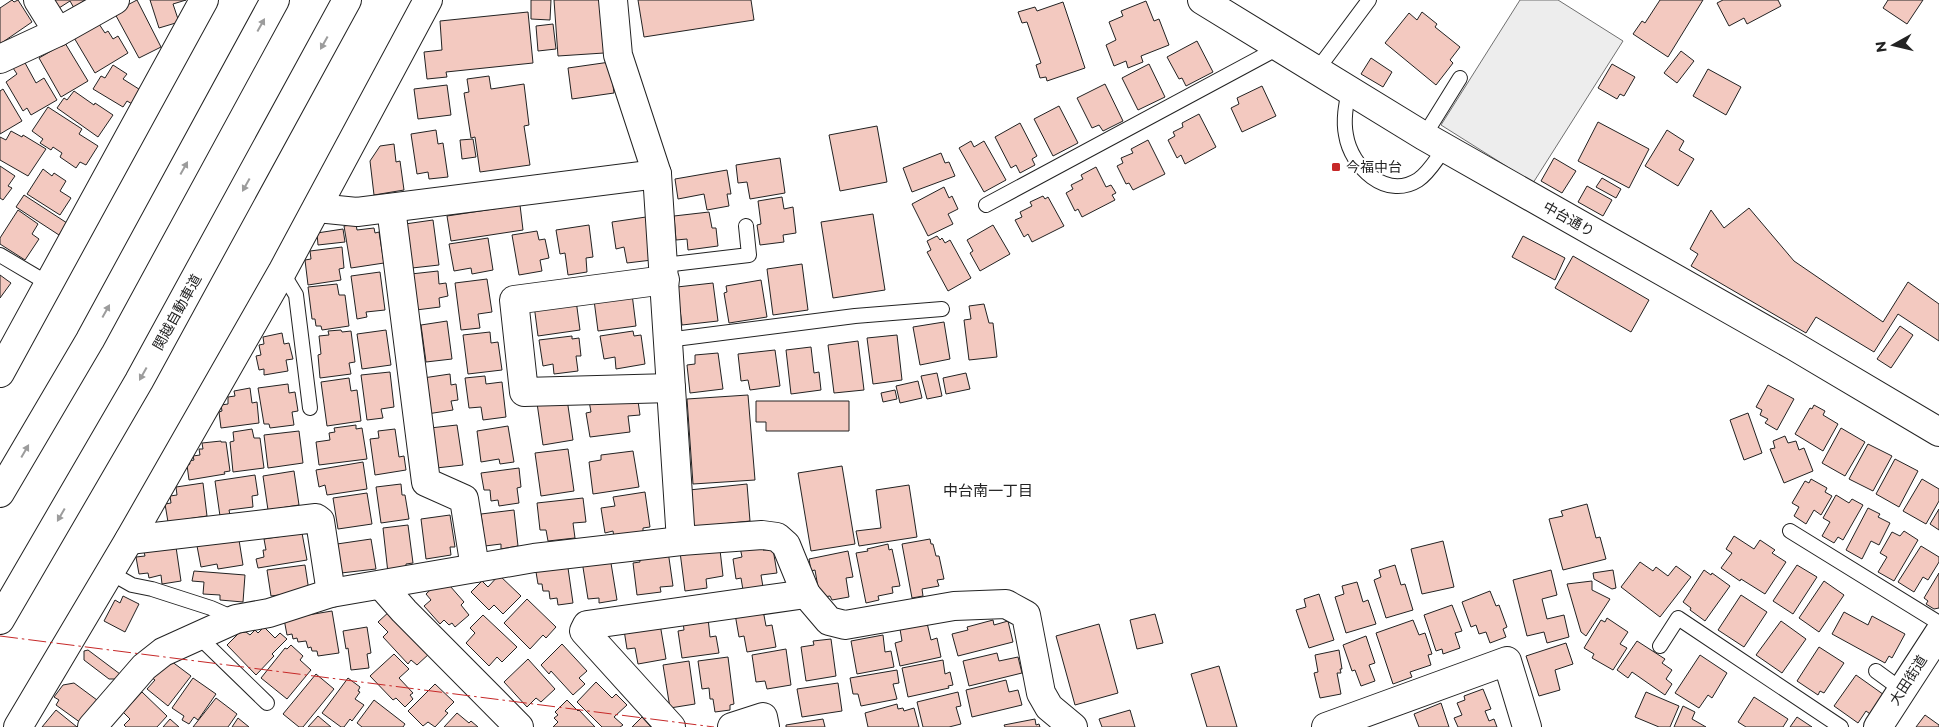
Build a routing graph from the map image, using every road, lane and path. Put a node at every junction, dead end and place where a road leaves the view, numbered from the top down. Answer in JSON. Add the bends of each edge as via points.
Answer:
{"nodes":[{"id":1,"x":38,"y":0,"type":"edge"},
{"id":2,"x":116,"y":0,"type":"edge"},
{"id":3,"x":204,"y":0,"type":"edge"},
{"id":4,"x":275,"y":0,"type":"edge"},
{"id":5,"x":347,"y":0,"type":"edge"},
{"id":6,"x":428,"y":0,"type":"edge"},
{"id":7,"x":613,"y":0,"type":"edge"},
{"id":8,"x":1202,"y":0,"type":"edge"},
{"id":9,"x":1370,"y":0,"type":"edge"},
{"id":10,"x":58,"y":32,"type":"junction"},
{"id":11,"x":1280,"y":47,"type":"junction"},
{"id":12,"x":0,"y":59,"type":"edge"},
{"id":13,"x":1317,"y":70,"type":"junction"},
{"id":14,"x":1460,"y":78,"type":"dead end"},
{"id":15,"x":1349,"y":90,"type":"junction"},
{"id":16,"x":1435,"y":142,"type":"junction"},
{"id":17,"x":657,"y":174,"type":"junction"},
{"id":18,"x":986,"y":205,"type":"dead end"},
{"id":19,"x":317,"y":208,"type":"junction"},
{"id":20,"x":391,"y":208,"type":"junction"},
{"id":21,"x":746,"y":226,"type":"dead end"},
{"id":22,"x":0,"y":256,"type":"edge"},
{"id":23,"x":282,"y":272,"type":"junction"},
{"id":24,"x":664,"y":272,"type":"junction"},
{"id":25,"x":49,"y":284,"type":"junction"},
{"id":26,"x":942,"y":309,"type":"dead end"},
{"id":27,"x":668,"y":340,"type":"junction"},
{"id":28,"x":0,"y":373,"type":"edge"},
{"id":29,"x":671,"y":388,"type":"junction"},
{"id":30,"x":310,"y":408,"type":"dead end"},
{"id":31,"x":1939,"y":432,"type":"edge"},
{"id":32,"x":0,"y":494,"type":"edge"},
{"id":33,"x":1790,"y":531,"type":"dead end"},
{"id":34,"x":129,"y":540,"type":"junction"},
{"id":35,"x":681,"y":541,"type":"junction"},
{"id":36,"x":475,"y":568,"type":"junction"},
{"id":37,"x":109,"y":572,"type":"junction"},
{"id":38,"x":382,"y":586,"type":"junction"},
{"id":39,"x":331,"y":593,"type":"junction"},
{"id":40,"x":806,"y":594,"type":"junction"},
{"id":41,"x":236,"y":619,"type":"junction"},
{"id":42,"x":0,"y":620,"type":"edge"},
{"id":43,"x":1939,"y":623,"type":"edge"},
{"id":44,"x":198,"y":636,"type":"junction"},
{"id":45,"x":1660,"y":646,"type":"dead end"},
{"id":46,"x":1934,"y":650,"type":"edge"},
{"id":47,"x":1876,"y":671,"type":"dead end"},
{"id":48,"x":1902,"y":690,"type":"junction"},
{"id":49,"x":267,"y":703,"type":"dead end"},
{"id":50,"x":99,"y":725,"type":"edge"},
{"id":51,"x":18,"y":727,"type":"edge"},
{"id":52,"x":519,"y":727,"type":"edge"},
{"id":53,"x":671,"y":727,"type":"edge"},
{"id":54,"x":732,"y":727,"type":"edge"},
{"id":55,"x":765,"y":727,"type":"edge"},
{"id":56,"x":1073,"y":727,"type":"edge"},
{"id":57,"x":1326,"y":727,"type":"edge"},
{"id":58,"x":1528,"y":727,"type":"edge"},
{"id":59,"x":1841,"y":727,"type":"edge"},
{"id":60,"x":1878,"y":727,"type":"edge"}],
"edges":[{"from":1,"to":10,"type":"main road"},
{"from":2,"to":10,"type":"main road"},
{"from":3,"to":25,"type":"main road"},
{"from":32,"to":4,"type":"main road","one_way":true,"via":[[90,340]]},
{"from":5,"to":42,"type":"main road","name":"関越自動車道","one_way":true,"via":[[139,382]]},
{"from":6,"to":19,"type":"main road"},
{"from":7,"to":17,"type":"main road","via":[[618,55]]},
{"from":8,"to":11,"type":"main road","name":"中台通り"},
{"from":9,"to":13,"type":"lane"},
{"from":10,"to":12,"type":"main road"},
{"from":11,"to":13,"type":"main road","name":"中台通り"},
{"from":11,"to":18,"type":"lane"},
{"from":13,"to":15,"type":"main road","name":"中台通り"},
{"from":14,"to":16,"type":"lane"},
{"from":15,"to":16,"type":"main road","name":"中台通り"},
{"from":15,"to":16,"type":"lane","via":[[1344,118],[1348,146],[1364,171],[1379,182],[1391,186],[1418,180],[1426,173]]},
{"from":16,"to":31,"type":"main road","name":"中台通り"},
{"from":17,"to":20,"type":"main road"},
{"from":17,"to":24,"type":"main road"},
{"from":19,"to":20,"type":"main road","via":[[357,212]]},
{"from":19,"to":23,"type":"main road"},
{"from":20,"to":36,"type":"main road","via":[[426,482],[464,499]]},
{"from":21,"to":24,"type":"lane","via":[[749,255]]},
{"from":22,"to":25,"type":"lane"},
{"from":23,"to":30,"type":"lane","via":[[296,295]]},
{"from":23,"to":34,"type":"main road"},
{"from":24,"to":27,"type":"main road"},
{"from":24,"to":29,"type":"main road","via":[[514,300],[524,392]]},
{"from":25,"to":28,"type":"main road"},
{"from":26,"to":27,"type":"lane","via":[[855,316]]},
{"from":27,"to":29,"type":"main road"},
{"from":29,"to":35,"type":"main road"},
{"from":33,"to":43,"type":"lane"},
{"from":34,"to":37,"type":"main road"},
{"from":34,"to":39,"type":"main road","via":[[316,518],[320,521]]},
{"from":35,"to":36,"type":"main road"},
{"from":35,"to":40,"type":"main road","via":[[762,535],[777,537],[786,545]]},
{"from":36,"to":38,"type":"main road","via":[[405,579]]},
{"from":37,"to":41,"type":"lane","via":[[132,585],[211,608]]},
{"from":37,"to":51,"type":"main road"},
{"from":38,"to":39,"type":"main road"},
{"from":38,"to":52,"type":"main road"},
{"from":39,"to":41,"type":"main road","via":[[268,613]]},
{"from":40,"to":53,"type":"main road","via":[[587,625],[584,632]]},
{"from":40,"to":56,"type":"main road","via":[[829,621],[845,625],[954,606],[1006,604],[1026,615],[1041,693],[1049,707]]},
{"from":41,"to":44,"type":"main road"},
{"from":44,"to":49,"type":"lane"},
{"from":44,"to":50,"type":"main road","via":[[163,652],[144,667]]},
{"from":45,"to":59,"type":"lane","via":[[1678,618]]},
{"from":46,"to":48,"type":"main road","name":"大田街道"},
{"from":47,"to":48,"type":"lane"},
{"from":48,"to":60,"type":"main road","name":"大田街道"},
{"from":54,"to":55,"type":"main road","via":[[763,717]]},
{"from":57,"to":58,"type":"main road","via":[[1507,661]]}]}
